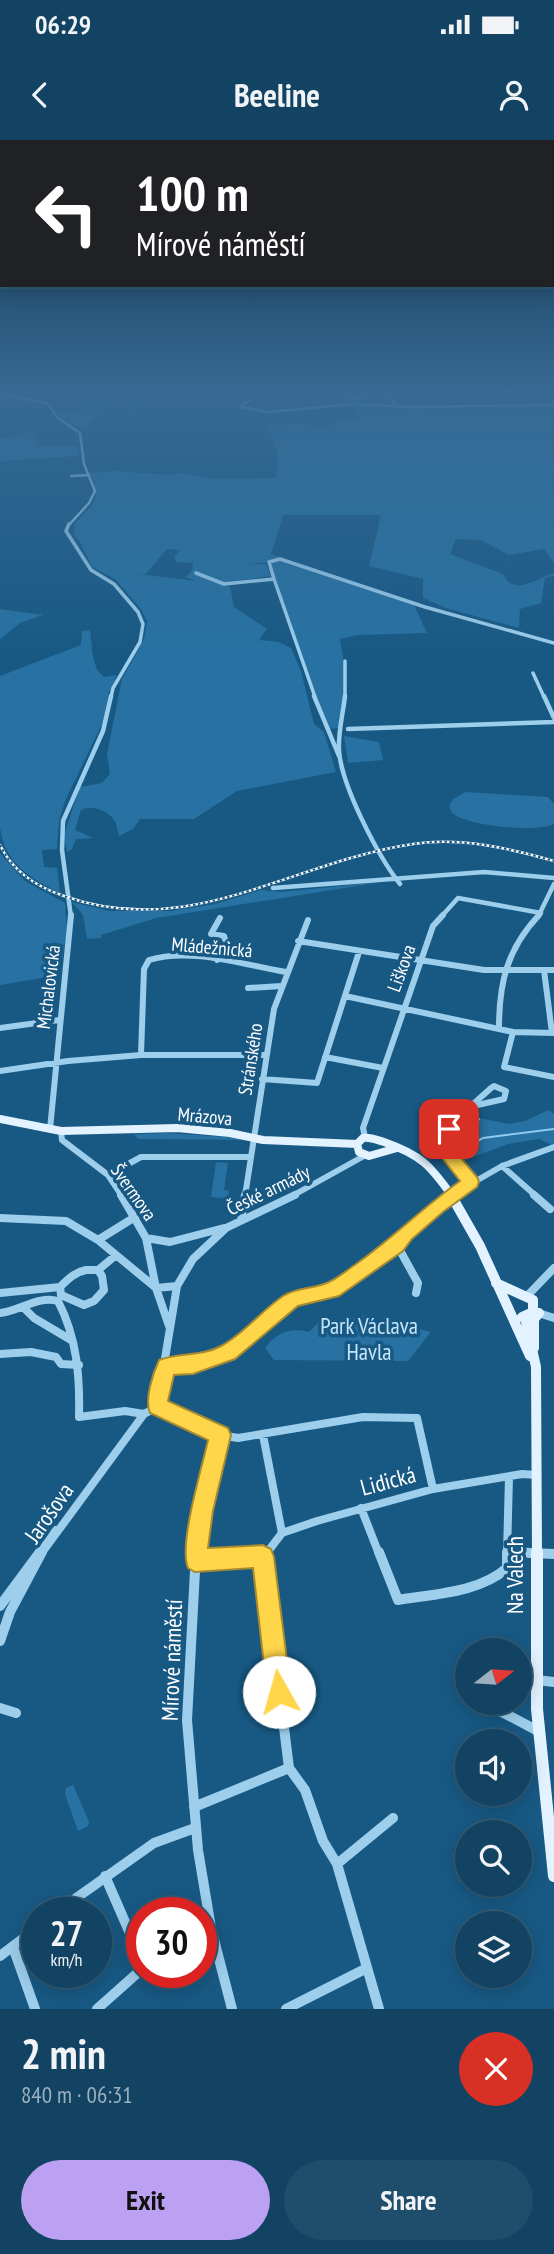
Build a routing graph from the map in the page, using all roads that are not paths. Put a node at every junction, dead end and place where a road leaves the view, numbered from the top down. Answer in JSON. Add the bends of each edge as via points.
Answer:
{"nodes":[{"id":1,"x":90,"y":477,"type":"edge"},
{"id":2,"x":196,"y":573,"type":"dead end"},
{"id":3,"x":274,"y":579,"type":"junction"},
{"id":4,"x":554,"y":643,"type":"edge"},
{"id":5,"x":345,"y":661,"type":"dead end"},
{"id":6,"x":533,"y":673,"type":"dead end"},
{"id":7,"x":554,"y":720,"type":"edge"},
{"id":8,"x":348,"y":729,"type":"dead end"},
{"id":9,"x":339,"y":756,"type":"junction"},
{"id":10,"x":392,"y":877,"type":"junction"},
{"id":11,"x":554,"y":878,"type":"edge"},
{"id":12,"x":400,"y":884,"type":"dead end"},
{"id":13,"x":554,"y":884,"type":"edge"},
{"id":14,"x":273,"y":888,"type":"dead end"},
{"id":15,"x":541,"y":913,"type":"junction"},
{"id":16,"x":220,"y":918,"type":"dead end"},
{"id":17,"x":308,"y":920,"type":"dead end"},
{"id":18,"x":298,"y":942,"type":"junction"},
{"id":19,"x":359,"y":952,"type":"junction"},
{"id":20,"x":217,"y":960,"type":"junction"},
{"id":21,"x":420,"y":961,"type":"junction"},
{"id":22,"x":544,"y":970,"type":"junction"},
{"id":23,"x":554,"y":970,"type":"edge"},
{"id":24,"x":504,"y":971,"type":"junction"},
{"id":25,"x":286,"y":972,"type":"junction"},
{"id":26,"x":281,"y":986,"type":"junction"},
{"id":27,"x":248,"y":988,"type":"dead end"},
{"id":28,"x":345,"y":996,"type":"junction"},
{"id":29,"x":551,"y":999,"type":"edge"},
{"id":30,"x":403,"y":1009,"type":"junction"},
{"id":31,"x":59,"y":1020,"type":"junction"},
{"id":32,"x":0,"y":1028,"type":"edge"},
{"id":33,"x":499,"y":1028,"type":"junction"},
{"id":34,"x":513,"y":1032,"type":"junction"},
{"id":35,"x":553,"y":1033,"type":"edge"},
{"id":36,"x":141,"y":1055,"type":"junction"},
{"id":37,"x":265,"y":1055,"type":"junction"},
{"id":38,"x":325,"y":1057,"type":"junction"},
{"id":39,"x":56,"y":1062,"type":"junction"},
{"id":40,"x":1,"y":1068,"type":"edge"},
{"id":41,"x":383,"y":1068,"type":"junction"},
{"id":42,"x":554,"y":1077,"type":"edge"},
{"id":43,"x":262,"y":1079,"type":"junction"},
{"id":44,"x":473,"y":1106,"type":"junction"},
{"id":45,"x":0,"y":1119,"type":"edge"},
{"id":46,"x":50,"y":1129,"type":"junction"},
{"id":47,"x":61,"y":1131,"type":"junction"},
{"id":48,"x":366,"y":1137,"type":"junction"},
{"id":49,"x":253,"y":1138,"type":"junction"},
{"id":50,"x":357,"y":1144,"type":"junction"},
{"id":51,"x":382,"y":1146,"type":"junction"},
{"id":52,"x":554,"y":1147,"type":"edge"},
{"id":53,"x":364,"y":1156,"type":"junction"},
{"id":54,"x":250,"y":1157,"type":"junction"},
{"id":55,"x":502,"y":1166,"type":"junction"},
{"id":56,"x":108,"y":1175,"type":"junction"},
{"id":57,"x":471,"y":1182,"type":"junction"},
{"id":58,"x":452,"y":1195,"type":"junction"},
{"id":59,"x":550,"y":1209,"type":"dead end"},
{"id":60,"x":135,"y":1217,"type":"junction"},
{"id":61,"x":0,"y":1218,"type":"edge"},
{"id":62,"x":241,"y":1220,"type":"junction"},
{"id":63,"x":226,"y":1227,"type":"junction"},
{"id":64,"x":146,"y":1238,"type":"junction"},
{"id":65,"x":98,"y":1240,"type":"junction"},
{"id":66,"x":397,"y":1245,"type":"junction"},
{"id":67,"x":115,"y":1256,"type":"junction"},
{"id":68,"x":554,"y":1268,"type":"edge"},
{"id":69,"x":98,"y":1270,"type":"junction"},
{"id":70,"x":177,"y":1286,"type":"junction"},
{"id":71,"x":60,"y":1287,"type":"junction"},
{"id":72,"x":156,"y":1288,"type":"junction"},
{"id":73,"x":0,"y":1293,"type":"edge"},
{"id":74,"x":416,"y":1293,"type":"dead end"},
{"id":75,"x":528,"y":1295,"type":"junction"},
{"id":76,"x":510,"y":1296,"type":"junction"},
{"id":77,"x":23,"y":1307,"type":"junction"},
{"id":78,"x":0,"y":1313,"type":"edge"},
{"id":79,"x":528,"y":1314,"type":"junction"},
{"id":80,"x":554,"y":1318,"type":"edge"},
{"id":81,"x":170,"y":1328,"type":"junction"},
{"id":82,"x":72,"y":1341,"type":"junction"},
{"id":83,"x":0,"y":1354,"type":"edge"},
{"id":84,"x":79,"y":1365,"type":"junction"},
{"id":85,"x":166,"y":1366,"type":"junction"},
{"id":86,"x":157,"y":1406,"type":"junction"},
{"id":87,"x":144,"y":1414,"type":"junction"},
{"id":88,"x":220,"y":1435,"type":"junction"},
{"id":89,"x":263,"y":1435,"type":"junction"},
{"id":90,"x":537,"y":1475,"type":"junction"},
{"id":91,"x":509,"y":1476,"type":"junction"},
{"id":92,"x":433,"y":1489,"type":"junction"},
{"id":93,"x":361,"y":1508,"type":"junction"},
{"id":94,"x":62,"y":1524,"type":"junction"},
{"id":95,"x":282,"y":1533,"type":"junction"},
{"id":96,"x":509,"y":1552,"type":"junction"},
{"id":97,"x":536,"y":1553,"type":"junction"},
{"id":98,"x":554,"y":1554,"type":"edge"},
{"id":99,"x":263,"y":1557,"type":"junction"},
{"id":100,"x":195,"y":1560,"type":"junction"},
{"id":101,"x":0,"y":1606,"type":"edge"},
{"id":102,"x":0,"y":1641,"type":"edge"},
{"id":103,"x":537,"y":1681,"type":"junction"},
{"id":104,"x":554,"y":1682,"type":"edge"},
{"id":105,"x":0,"y":1708,"type":"edge"},
{"id":106,"x":16,"y":1713,"type":"dead end"},
{"id":107,"x":508,"y":1715,"type":"edge"},
{"id":108,"x":540,"y":1732,"type":"junction"},
{"id":109,"x":289,"y":1768,"type":"junction"},
{"id":110,"x":194,"y":1807,"type":"junction"},
{"id":111,"x":393,"y":1818,"type":"dead end"},
{"id":112,"x":195,"y":1828,"type":"junction"},
{"id":113,"x":551,"y":1828,"type":"edge"},
{"id":114,"x":337,"y":1864,"type":"junction"},
{"id":115,"x":105,"y":1876,"type":"junction"},
{"id":116,"x":554,"y":1876,"type":"edge"},
{"id":117,"x":77,"y":1897,"type":"edge"},
{"id":118,"x":202,"y":1897,"type":"edge"},
{"id":119,"x":126,"y":1924,"type":"edge"},
{"id":120,"x":21,"y":1941,"type":"edge"},
{"id":121,"x":13,"y":1947,"type":"junction"},
{"id":122,"x":0,"y":1956,"type":"edge"},
{"id":123,"x":217,"y":1963,"type":"edge"},
{"id":124,"x":367,"y":1968,"type":"junction"},
{"id":125,"x":126,"y":1983,"type":"edge"},
{"id":126,"x":35,"y":2009,"type":"edge"},
{"id":127,"x":97,"y":2009,"type":"edge"},
{"id":128,"x":232,"y":2009,"type":"edge"},
{"id":129,"x":286,"y":2009,"type":"edge"},
{"id":130,"x":379,"y":2009,"type":"edge"}],
"edges":[{"from":1,"to":31,"type":"street","name":"Michalovická","via":[[94,495],[66,529],[91,570],[114,584],[134,607],[142,618],[142,632],[113,688],[103,732],[63,821],[62,850],[72,923]]},
{"from":2,"to":3,"type":"street","via":[[223,584]]},
{"from":3,"to":4,"type":"street","via":[[269,562],[280,559]]},
{"from":3,"to":9,"type":"street"},
{"from":5,"to":9,"type":"street","via":[[348,681]]},
{"from":6,"to":7,"type":"street"},
{"from":7,"to":8,"type":"street"},
{"from":9,"to":10,"type":"street","via":[[368,835]]},
{"from":10,"to":11,"type":"street","via":[[498,873]]},
{"from":10,"to":12,"type":"street"},
{"from":10,"to":14,"type":"street"},
{"from":13,"to":15,"type":"street"},
{"from":15,"to":21,"type":"street","name":"Liškova","via":[[458,898],[433,926]]},
{"from":15,"to":24,"type":"street","via":[[526,929]]},
{"from":16,"to":20,"type":"street","via":[[211,934],[223,936],[226,942]]},
{"from":17,"to":18,"type":"street","name":"Stránského"},
{"from":18,"to":19,"type":"street"},
{"from":18,"to":25,"type":"street","name":"Stránského"},
{"from":19,"to":21,"type":"street"},
{"from":19,"to":28,"type":"street"},
{"from":20,"to":25,"type":"street","name":"Mládežnická"},
{"from":20,"to":36,"type":"street","name":"Mládežnická","via":[[151,958],[145,963]]},
{"from":21,"to":24,"type":"street"},
{"from":21,"to":30,"type":"street","name":"Liškova"},
{"from":22,"to":23,"type":"street"},
{"from":22,"to":24,"type":"street"},
{"from":22,"to":29,"type":"street"},
{"from":24,"to":33,"type":"street"},
{"from":25,"to":26,"type":"street","name":"Stránského"},
{"from":26,"to":27,"type":"street"},
{"from":26,"to":37,"type":"street","name":"Stránského"},
{"from":28,"to":30,"type":"street"},
{"from":28,"to":38,"type":"street"},
{"from":29,"to":35,"type":"street"},
{"from":30,"to":33,"type":"street"},
{"from":30,"to":41,"type":"street","name":"Liškova"},
{"from":31,"to":32,"type":"street"},
{"from":31,"to":39,"type":"street","name":"Michalovická"},
{"from":33,"to":34,"type":"street"},
{"from":34,"to":35,"type":"street"},
{"from":34,"to":42,"type":"street","via":[[504,1067]]},
{"from":36,"to":37,"type":"street"},
{"from":36,"to":39,"type":"street"},
{"from":37,"to":43,"type":"street","name":"Stránského"},
{"from":38,"to":41,"type":"street"},
{"from":38,"to":43,"type":"street","via":[[317,1083]]},
{"from":39,"to":40,"type":"street"},
{"from":39,"to":46,"type":"street","name":"Michalovická"},
{"from":41,"to":48,"type":"street","name":"Liškova","via":[[363,1128]]},
{"from":43,"to":49,"type":"street","name":"Stránského"},
{"from":44,"to":44,"type":"street","via":[[505,1099],[506,1091],[494,1086]]},
{"from":44,"to":57,"type":"street","via":[[449,1129],[443,1149]]},
{"from":45,"to":46,"type":"main road"},
{"from":46,"to":47,"type":"main road","name":"Mrázova"},
{"from":47,"to":49,"type":"main road","name":"Mrázova","via":[[177,1128]]},
{"from":47,"to":56,"type":"street","name":"Švermova","via":[[62,1140]]},
{"from":48,"to":50,"type":"main road"},
{"from":48,"to":51,"type":"main road","via":[[374,1137]]},
{"from":49,"to":50,"type":"main road","name":"Mrázova"},
{"from":49,"to":54,"type":"street","name":"Stránského"},
{"from":50,"to":53,"type":"main road"},
{"from":51,"to":53,"type":"main road","via":[[374,1156]]},
{"from":51,"to":58,"type":"main road","via":[[407,1150]]},
{"from":52,"to":55,"type":"street"},
{"from":53,"to":62,"type":"street","name":"České armády"},
{"from":54,"to":56,"type":"street","via":[[141,1157]]},
{"from":54,"to":62,"type":"street","name":"Stránského"},
{"from":55,"to":57,"type":"street"},
{"from":55,"to":59,"type":"street"},
{"from":56,"to":60,"type":"street","name":"Švermova"},
{"from":57,"to":58,"type":"street"},
{"from":58,"to":66,"type":"street"},
{"from":58,"to":76,"type":"main road","via":[[496,1283]]},
{"from":60,"to":64,"type":"street","name":"Švermova"},
{"from":60,"to":65,"type":"street"},
{"from":61,"to":65,"type":"street","via":[[66,1220]]},
{"from":62,"to":63,"type":"street","name":"České armády"},
{"from":63,"to":64,"type":"street","via":[[170,1242]]},
{"from":63,"to":70,"type":"street","name":"České armády","via":[[193,1259]]},
{"from":64,"to":72,"type":"street","name":"Švermova"},
{"from":65,"to":67,"type":"street"},
{"from":66,"to":74,"type":"street","via":[[418,1283]]},
{"from":66,"to":85,"type":"street","via":[[332,1290],[301,1296],[228,1353],[193,1365]]},
{"from":67,"to":69,"type":"street"},
{"from":67,"to":72,"type":"street"},
{"from":68,"to":75,"type":"street"},
{"from":69,"to":71,"type":"street","via":[[77,1272]]},
{"from":69,"to":71,"type":"street","via":[[104,1290],[90,1304],[76,1305],[61,1294]]},
{"from":70,"to":72,"type":"street"},
{"from":70,"to":81,"type":"street"},
{"from":71,"to":73,"type":"street"},
{"from":72,"to":81,"type":"street","name":"Švermova"},
{"from":75,"to":76,"type":"main road"},
{"from":75,"to":79,"type":"main road","via":[[535,1305]]},
{"from":76,"to":79,"type":"main road","via":[[508,1310]]},
{"from":77,"to":78,"type":"street"},
{"from":77,"to":82,"type":"street"},
{"from":77,"to":82,"type":"street","via":[[36,1300],[58,1301]]},
{"from":79,"to":80,"type":"street"},
{"from":79,"to":90,"type":"main road","name":"Na Valech"},
{"from":81,"to":85,"type":"street"},
{"from":82,"to":84,"type":"street"},
{"from":83,"to":84,"type":"street","via":[[31,1352],[56,1357],[61,1364]]},
{"from":84,"to":87,"type":"street","via":[[79,1417],[125,1411]]},
{"from":85,"to":86,"type":"street"},
{"from":86,"to":87,"type":"street"},
{"from":86,"to":88,"type":"street"},
{"from":87,"to":94,"type":"street","name":"Jarošova"},
{"from":88,"to":89,"type":"street"},
{"from":88,"to":100,"type":"street","name":"Mírové náměstí"},
{"from":89,"to":92,"type":"street","via":[[363,1417],[417,1418]]},
{"from":89,"to":95,"type":"street"},
{"from":90,"to":91,"type":"street","name":"Lidická"},
{"from":90,"to":97,"type":"main road","name":"Na Valech"},
{"from":91,"to":92,"type":"street","name":"Lidická"},
{"from":91,"to":96,"type":"street"},
{"from":92,"to":93,"type":"street","name":"Lidická"},
{"from":93,"to":95,"type":"street","name":"Lidická"},
{"from":93,"to":96,"type":"street","via":[[398,1601],[497,1578],[508,1568]]},
{"from":94,"to":101,"type":"street"},
{"from":94,"to":102,"type":"street","name":"Jarošova","via":[[7,1615]]},
{"from":95,"to":99,"type":"street"},
{"from":96,"to":97,"type":"street"},
{"from":97,"to":98,"type":"street"},
{"from":97,"to":103,"type":"main road","name":"Na Valech"},
{"from":99,"to":100,"type":"street"},
{"from":99,"to":109,"type":"street"},
{"from":100,"to":110,"type":"street","name":"Mírové náměstí","via":[[187,1720]]},
{"from":103,"to":104,"type":"street"},
{"from":103,"to":108,"type":"main road","name":"Na Valech"},
{"from":105,"to":106,"type":"street"},
{"from":107,"to":108,"type":"street"},
{"from":108,"to":113,"type":"main road","name":"Na Valech"},
{"from":109,"to":110,"type":"street"},
{"from":109,"to":114,"type":"street","via":[[305,1788],[327,1851]]},
{"from":110,"to":112,"type":"street","name":"Mírové náměstí"},
{"from":111,"to":114,"type":"street"},
{"from":112,"to":115,"type":"street","via":[[154,1843]]},
{"from":112,"to":118,"type":"street","name":"Mírové náměstí"},
{"from":113,"to":116,"type":"main road","name":"Na Valech"},
{"from":114,"to":124,"type":"street"},
{"from":115,"to":117,"type":"street"},
{"from":115,"to":119,"type":"street"},
{"from":120,"to":121,"type":"street"},
{"from":121,"to":122,"type":"street"},
{"from":121,"to":126,"type":"street"},
{"from":123,"to":128,"type":"street","name":"Mírové náměstí"},
{"from":124,"to":129,"type":"street"},
{"from":124,"to":130,"type":"street"},
{"from":125,"to":127,"type":"street"}]}
